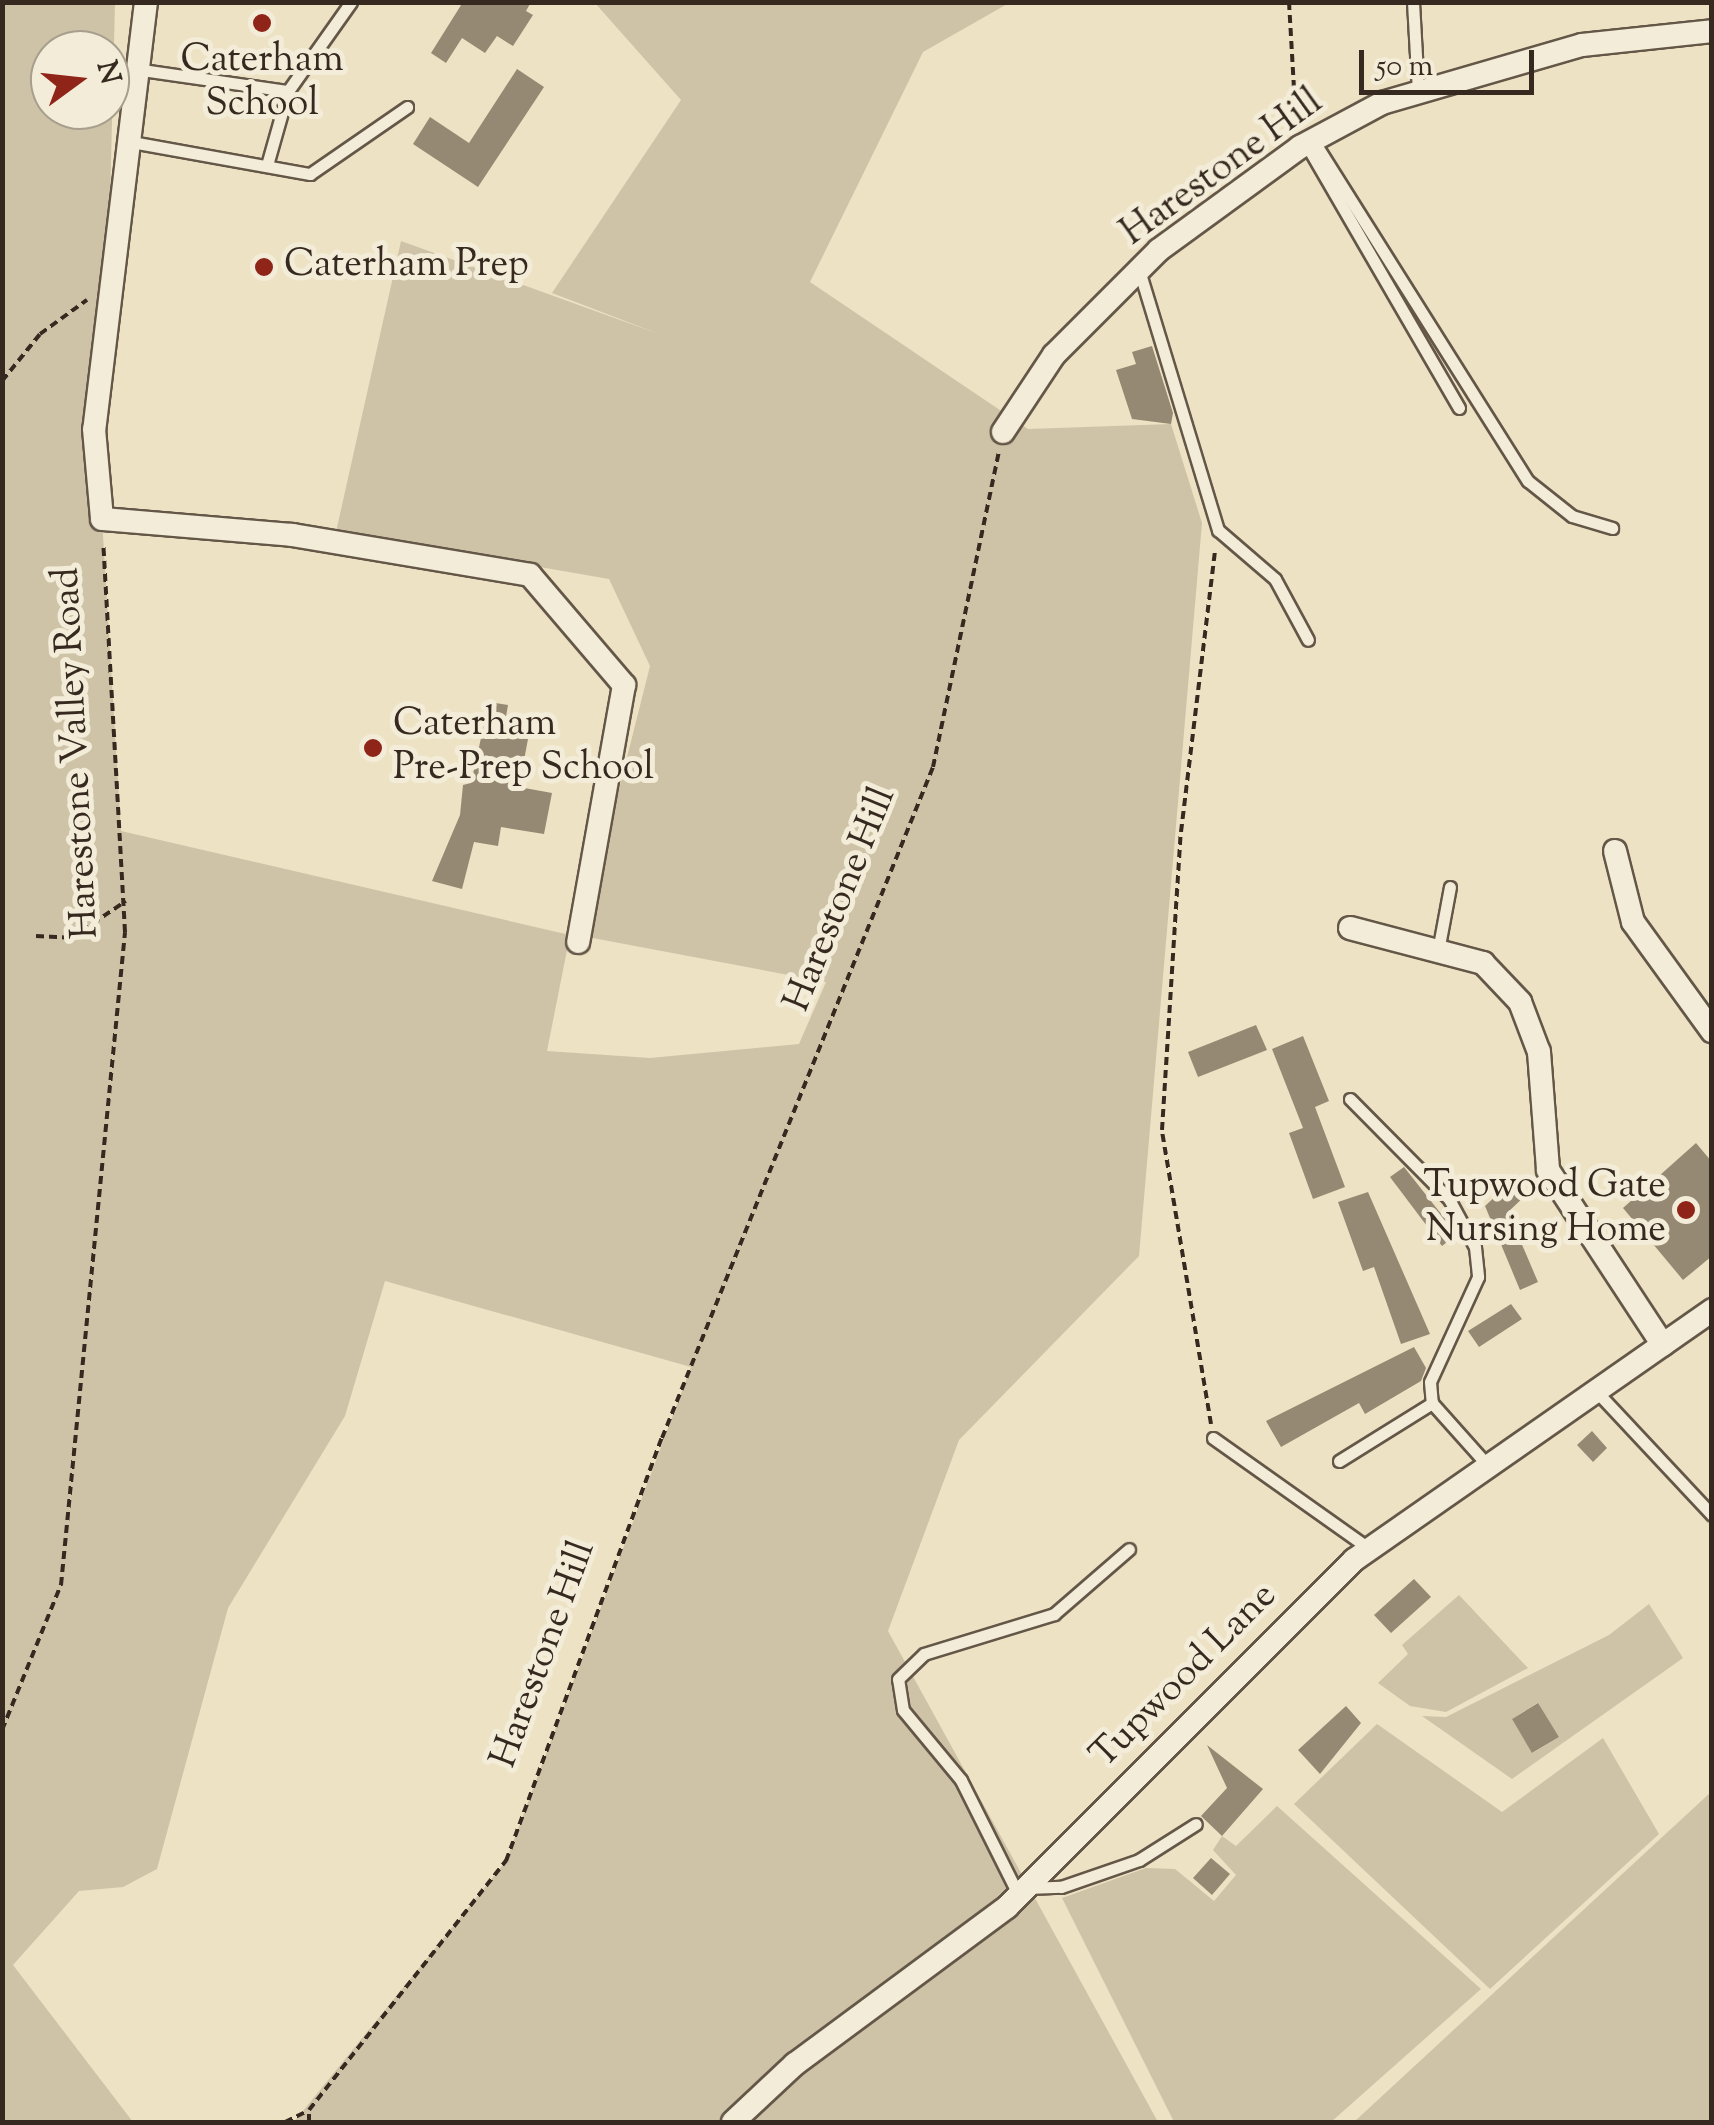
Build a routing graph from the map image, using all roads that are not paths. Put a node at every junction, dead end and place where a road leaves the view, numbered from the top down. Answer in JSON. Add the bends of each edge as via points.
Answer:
{"nodes":[{"id":1,"x":146,"y":2,"type":"edge"},
{"id":2,"x":352,"y":2,"type":"edge"},
{"id":3,"x":1412,"y":2,"type":"edge"},
{"id":4,"x":1712,"y":32,"type":"edge"},
{"id":5,"x":135,"y":69,"type":"junction"},
{"id":6,"x":288,"y":91,"type":"junction"},
{"id":7,"x":1418,"y":92,"type":"junction"},
{"id":8,"x":407,"y":107,"type":"dead end"},
{"id":9,"x":126,"y":141,"type":"junction"},
{"id":10,"x":1306,"y":143,"type":"junction"},
{"id":11,"x":267,"y":165,"type":"junction"},
{"id":12,"x":1139,"y":270,"type":"junction"},
{"id":13,"x":1460,"y":408,"type":"dead end"},
{"id":14,"x":1002,"y":432,"type":"road end"},
{"id":15,"x":1612,"y":528,"type":"dead end"},
{"id":16,"x":1308,"y":640,"type":"dead end"},
{"id":17,"x":1615,"y":851,"type":"dead end"},
{"id":18,"x":1450,"y":887,"type":"dead end"},
{"id":19,"x":1350,"y":928,"type":"dead end"},
{"id":20,"x":578,"y":942,"type":"dead end"},
{"id":21,"x":1438,"y":951,"type":"junction"},
{"id":22,"x":1712,"y":1031,"type":"edge"},
{"id":23,"x":1350,"y":1099,"type":"dead end"},
{"id":24,"x":1712,"y":1310,"type":"edge"},
{"id":25,"x":1663,"y":1345,"type":"junction"},
{"id":26,"x":1597,"y":1392,"type":"junction"},
{"id":27,"x":1432,"y":1403,"type":"junction"},
{"id":28,"x":1213,"y":1438,"type":"road end"},
{"id":29,"x":1339,"y":1462,"type":"dead end"},
{"id":30,"x":1489,"y":1466,"type":"junction"},
{"id":31,"x":1712,"y":1515,"type":"edge"},
{"id":32,"x":1129,"y":1549,"type":"dead end"},
{"id":33,"x":1370,"y":1549,"type":"junction"},
{"id":34,"x":1196,"y":1824,"type":"dead end"},
{"id":35,"x":1022,"y":1892,"type":"junction"},
{"id":36,"x":733,"y":2122,"type":"edge"}],
"edges":[{"from":1,"to":5,"type":"street","name":"Harestone Valley Road"},
{"from":2,"to":6,"type":"lane"},
{"from":3,"to":7,"type":"lane"},
{"from":4,"to":7,"type":"street","name":"Harestone Hill","via":[[1582,45]]},
{"from":5,"to":6,"type":"lane"},
{"from":5,"to":9,"type":"street","name":"Harestone Valley Road"},
{"from":6,"to":11,"type":"lane"},
{"from":7,"to":10,"type":"street","name":"Harestone Hill"},
{"from":8,"to":11,"type":"lane","via":[[322,172]]},
{"from":9,"to":11,"type":"lane"},
{"from":9,"to":20,"type":"street","name":"Harestone Valley Road","via":[[94,429],[102,519],[292,534],[530,575],[624,685]]},
{"from":10,"to":12,"type":"street","name":"Harestone Hill"},
{"from":10,"to":13,"type":"lane"},
{"from":10,"to":15,"type":"lane","via":[[1528,481],[1572,516]]},
{"from":12,"to":14,"type":"street","name":"Harestone Hill","via":[[1054,354]]},
{"from":12,"to":16,"type":"lane","via":[[1218,530],[1275,579]]},
{"from":17,"to":22,"type":"street","via":[[1633,922]]},
{"from":18,"to":21,"type":"lane"},
{"from":19,"to":21,"type":"street"},
{"from":21,"to":25,"type":"street","via":[[1483,963],[1520,1002],[1538,1052],[1548,1170]]},
{"from":23,"to":27,"type":"lane","via":[[1449,1199],[1474,1247],[1478,1277],[1430,1382]]},
{"from":24,"to":25,"type":"street","name":"Tupwood Lane"},
{"from":25,"to":26,"type":"street","name":"Tupwood Lane"},
{"from":26,"to":30,"type":"street","name":"Tupwood Lane"},
{"from":26,"to":31,"type":"lane"},
{"from":27,"to":29,"type":"lane"},
{"from":27,"to":30,"type":"lane"},
{"from":28,"to":33,"type":"lane"},
{"from":30,"to":33,"type":"street","name":"Tupwood Lane"},
{"from":32,"to":35,"type":"lane","via":[[1054,1614],[924,1654],[898,1680],[903,1710],[961,1780]]},
{"from":33,"to":35,"type":"street","name":"Tupwood Lane"},
{"from":34,"to":35,"type":"lane","via":[[1139,1860],[1062,1887]]},
{"from":35,"to":36,"type":"street","name":"Tupwood Lane","via":[[794,2064]]}]}
